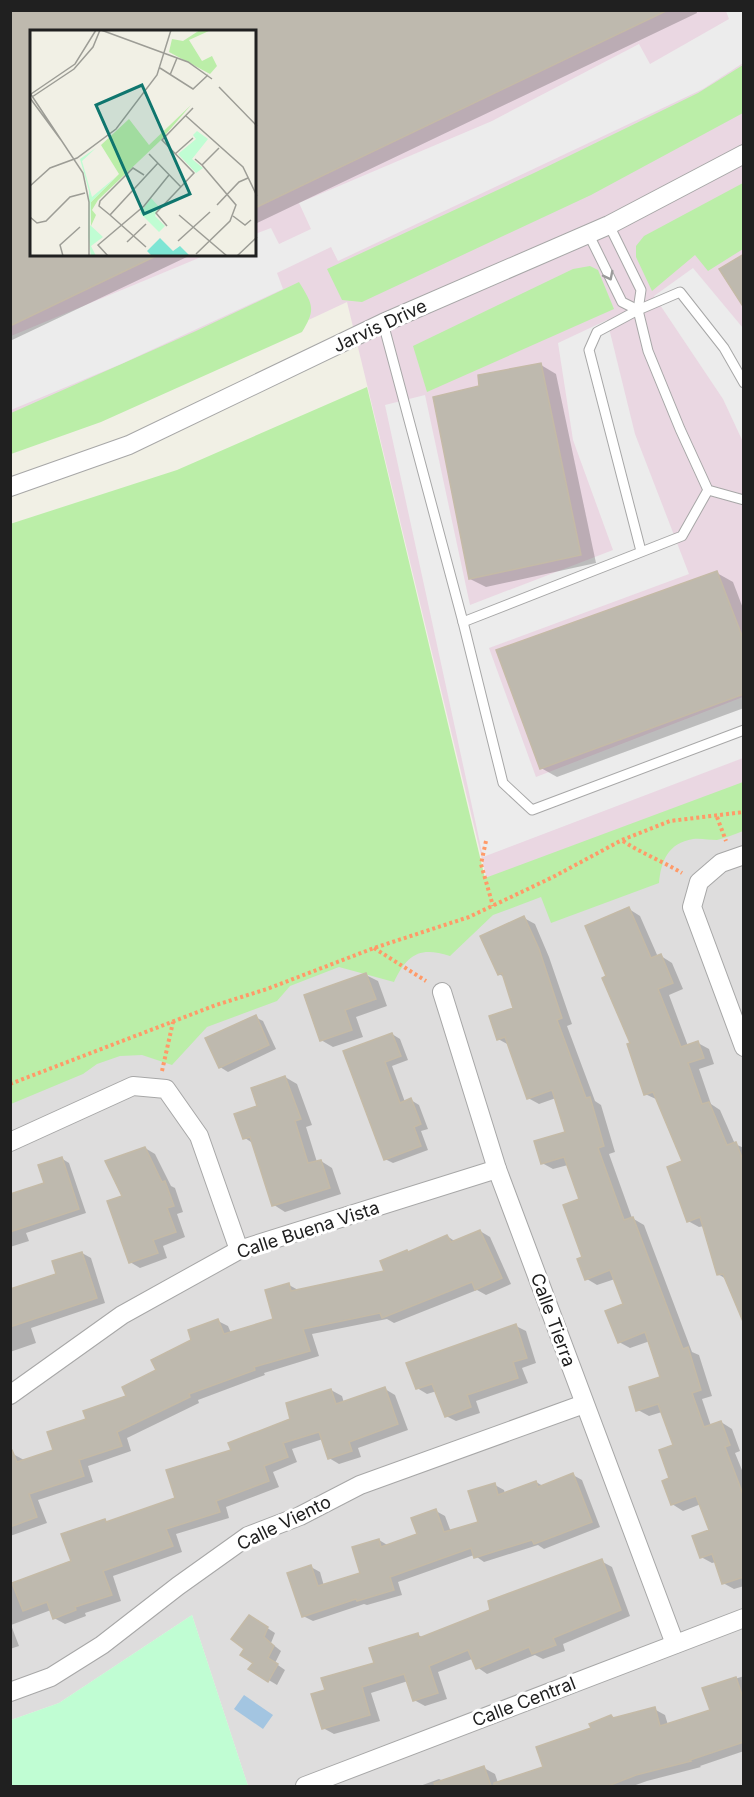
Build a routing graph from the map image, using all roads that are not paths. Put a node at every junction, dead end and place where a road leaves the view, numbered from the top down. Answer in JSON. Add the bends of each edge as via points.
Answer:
{"nodes":[{"id":1,"x":744,"y":154,"type":"edge"},
{"id":2,"x":609,"y":225,"type":"junction"},
{"id":3,"x":588,"y":233,"type":"junction"},
{"id":4,"x":638,"y":310,"type":"junction"},
{"id":5,"x":383,"y":323,"type":"junction"},
{"id":6,"x":744,"y":383,"type":"edge"},
{"id":7,"x":10,"y":487,"type":"edge"},
{"id":8,"x":708,"y":490,"type":"junction"},
{"id":9,"x":744,"y":500,"type":"edge"},
{"id":10,"x":640,"y":551,"type":"junction"},
{"id":11,"x":463,"y":622,"type":"junction"},
{"id":12,"x":744,"y":730,"type":"edge"},
{"id":13,"x":744,"y":855,"type":"edge"},
{"id":14,"x":442,"y":992,"type":"road end"},
{"id":15,"x":744,"y":1047,"type":"edge"},
{"id":16,"x":10,"y":1142,"type":"edge"},
{"id":17,"x":497,"y":1169,"type":"junction"},
{"id":18,"x":239,"y":1250,"type":"junction"},
{"id":19,"x":10,"y":1395,"type":"edge"},
{"id":20,"x":584,"y":1404,"type":"junction"},
{"id":21,"x":744,"y":1618,"type":"edge"},
{"id":22,"x":675,"y":1644,"type":"junction"},
{"id":23,"x":10,"y":1692,"type":"edge"},
{"id":24,"x":305,"y":1786,"type":"edge"}],
"edges":[{"from":1,"to":2,"type":"street","name":"Jarvis Drive"},
{"from":2,"to":3,"type":"street","name":"Jarvis Drive"},
{"from":2,"to":4,"type":"lane","via":[[641,290]]},
{"from":3,"to":4,"type":"lane","one_way":true,"via":[[622,302]]},
{"from":3,"to":5,"type":"street","name":"Jarvis Drive"},
{"from":4,"to":6,"type":"lane","via":[[680,292],[724,348]]},
{"from":4,"to":8,"type":"lane","via":[[648,351]]},
{"from":4,"to":10,"type":"lane","via":[[597,332],[589,350]]},
{"from":5,"to":7,"type":"street","name":"Jarvis Drive","via":[[129,445]]},
{"from":5,"to":11,"type":"lane"},
{"from":8,"to":9,"type":"lane"},
{"from":8,"to":10,"type":"lane","via":[[682,536]]},
{"from":10,"to":11,"type":"lane"},
{"from":11,"to":12,"type":"lane","via":[[503,783],[532,810]]},
{"from":13,"to":15,"type":"street","via":[[721,863],[699,882],[692,907]]},
{"from":14,"to":17,"type":"street","name":"Calle Tierra"},
{"from":16,"to":18,"type":"street","via":[[133,1086],[165,1089],[199,1136]]},
{"from":17,"to":18,"type":"street","name":"Calle Buena Vista"},
{"from":17,"to":20,"type":"street","name":"Calle Tierra"},
{"from":18,"to":19,"type":"street","name":"Calle Buena Vista","via":[[122,1315]]},
{"from":20,"to":22,"type":"street","name":"Calle Tierra"},
{"from":20,"to":23,"type":"street","name":"Calle Viento","via":[[360,1485],[300,1516],[249,1536],[102,1645],[51,1677]]},
{"from":21,"to":22,"type":"street","name":"Calle Central"},
{"from":22,"to":24,"type":"street","name":"Calle Central"}]}
